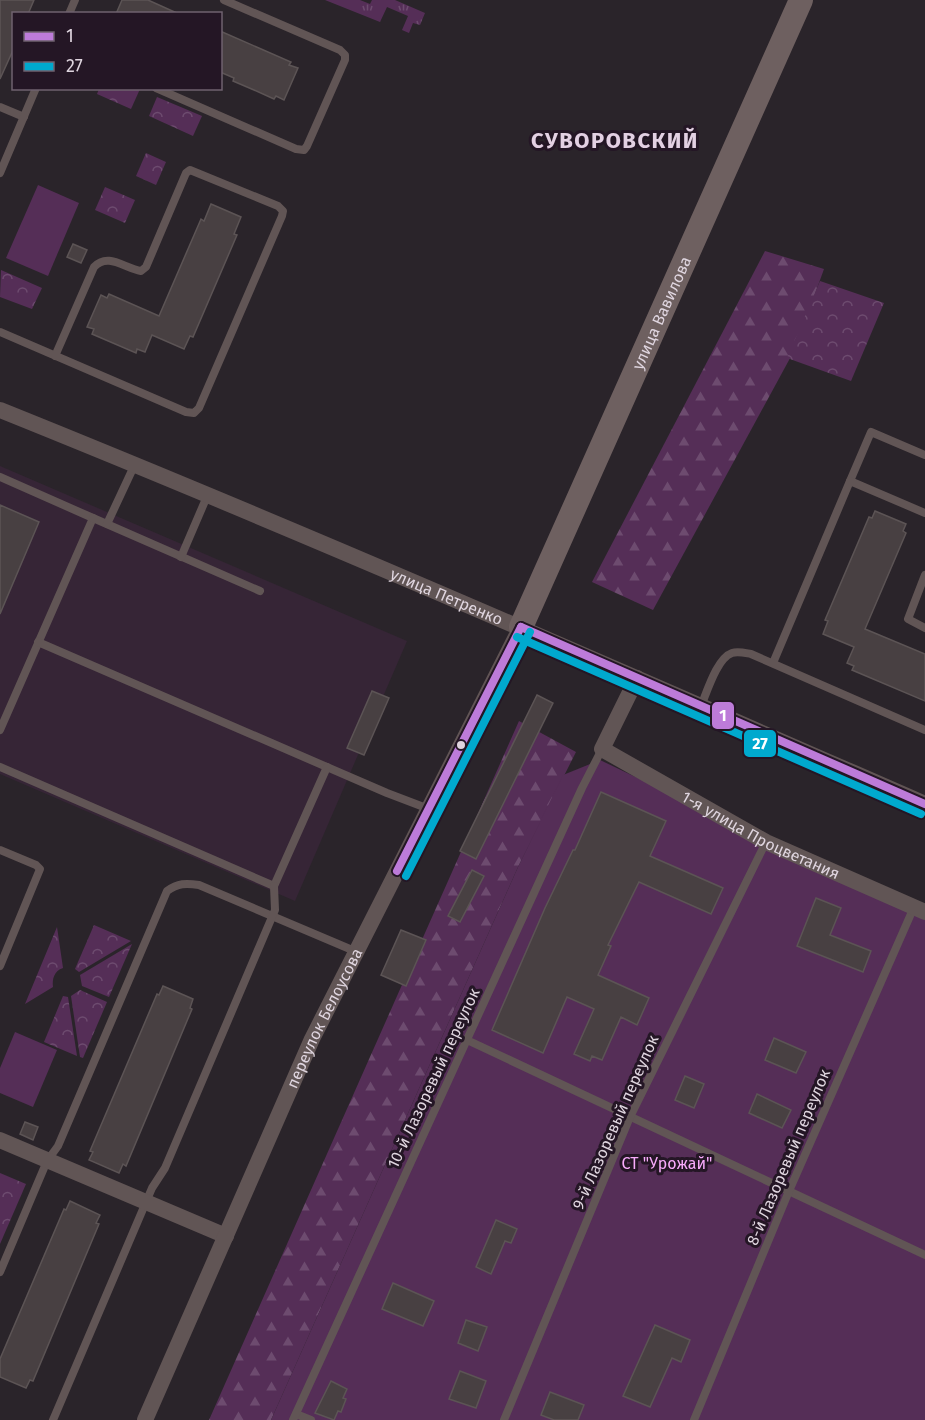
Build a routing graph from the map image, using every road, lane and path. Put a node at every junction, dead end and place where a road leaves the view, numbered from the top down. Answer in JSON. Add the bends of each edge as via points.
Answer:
{"nodes":[{"id":1,"x":225,"y":0,"type":"edge"},
{"id":2,"x":801,"y":0,"type":"edge"},
{"id":3,"x":35,"y":90,"type":"edge"},
{"id":4,"x":161,"y":90,"type":"edge"},
{"id":5,"x":0,"y":107,"type":"edge"},
{"id":6,"x":24,"y":117,"type":"junction"},
{"id":7,"x":0,"y":172,"type":"edge"},
{"id":8,"x":0,"y":332,"type":"edge"},
{"id":9,"x":55,"y":356,"type":"junction"},
{"id":10,"x":0,"y":410,"type":"edge"},
{"id":11,"x":925,"y":455,"type":"edge"},
{"id":12,"x":136,"y":464,"type":"junction"},
{"id":13,"x":0,"y":477,"type":"edge"},
{"id":14,"x":850,"y":481,"type":"junction"},
{"id":15,"x":208,"y":494,"type":"junction"},
{"id":16,"x":925,"y":513,"type":"edge"},
{"id":17,"x":93,"y":518,"type":"junction"},
{"id":18,"x":107,"y":524,"type":"junction"},
{"id":19,"x":181,"y":556,"type":"junction"},
{"id":20,"x":925,"y":575,"type":"edge"},
{"id":21,"x":260,"y":591,"type":"dead end"},
{"id":22,"x":521,"y":627,"type":"junction"},
{"id":23,"x":925,"y":628,"type":"edge"},
{"id":24,"x":38,"y":642,"type":"junction"},
{"id":25,"x":773,"y":663,"type":"junction"},
{"id":26,"x":637,"y":678,"type":"junction"},
{"id":27,"x":701,"y":706,"type":"junction"},
{"id":28,"x":0,"y":730,"type":"edge"},
{"id":29,"x":925,"y":730,"type":"edge"},
{"id":30,"x":602,"y":749,"type":"junction"},
{"id":31,"x":0,"y":767,"type":"edge"},
{"id":32,"x":327,"y":767,"type":"junction"},
{"id":33,"x":925,"y":804,"type":"edge"},
{"id":34,"x":429,"y":809,"type":"junction"},
{"id":35,"x":766,"y":842,"type":"junction"},
{"id":36,"x":0,"y":850,"type":"edge"},
{"id":37,"x":274,"y":886,"type":"junction"},
{"id":38,"x":920,"y":909,"type":"edge"},
{"id":39,"x":272,"y":916,"type":"junction"},
{"id":40,"x":357,"y":952,"type":"junction"},
{"id":41,"x":0,"y":966,"type":"edge"},
{"id":42,"x":467,"y":1040,"type":"junction"},
{"id":43,"x":630,"y":1117,"type":"junction"},
{"id":44,"x":0,"y":1140,"type":"edge"},
{"id":45,"x":48,"y":1161,"type":"junction"},
{"id":46,"x":789,"y":1191,"type":"junction"},
{"id":47,"x":146,"y":1202,"type":"junction"},
{"id":48,"x":226,"y":1236,"type":"junction"},
{"id":49,"x":925,"y":1255,"type":"edge"},
{"id":50,"x":0,"y":1272,"type":"edge"},
{"id":51,"x":295,"y":1417,"type":"edge"},
{"id":52,"x":53,"y":1420,"type":"edge"},
{"id":53,"x":145,"y":1420,"type":"edge"},
{"id":54,"x":311,"y":1420,"type":"edge"},
{"id":55,"x":504,"y":1420,"type":"edge"},
{"id":56,"x":694,"y":1420,"type":"edge"}],
"edges":[{"from":1,"to":4,"type":"lane","via":[[345,55],[307,146],[304,150],[296,149]]},
{"from":2,"to":22,"type":"street","name":"улица Вавилова"},
{"from":3,"to":6,"type":"lane"},
{"from":5,"to":6,"type":"lane"},
{"from":6,"to":7,"type":"lane"},
{"from":8,"to":9,"type":"lane"},
{"from":9,"to":9,"type":"lane","via":[[194,413],[282,211],[190,170],[146,267],[141,271],[106,260],[98,262]]},
{"from":10,"to":12,"type":"street","name":"улица Петренко"},
{"from":11,"to":14,"type":"lane","via":[[871,432]]},
{"from":12,"to":15,"type":"street","name":"улица Петренко"},
{"from":12,"to":18,"type":"lane"},
{"from":13,"to":17,"type":"lane"},
{"from":14,"to":16,"type":"lane"},
{"from":14,"to":25,"type":"lane"},
{"from":15,"to":19,"type":"lane"},
{"from":15,"to":22,"type":"street","name":"улица Петренко"},
{"from":17,"to":18,"type":"lane"},
{"from":17,"to":24,"type":"lane"},
{"from":18,"to":19,"type":"lane"},
{"from":19,"to":21,"type":"lane"},
{"from":20,"to":23,"type":"lane","via":[[908,620]]},
{"from":22,"to":26,"type":"street","name":"улица Петренко"},
{"from":22,"to":34,"type":"street","name":"переулок Белоусова"},
{"from":24,"to":28,"type":"lane"},
{"from":24,"to":32,"type":"lane"},
{"from":25,"to":27,"type":"lane","via":[[751,654],[732,653],[725,657]]},
{"from":25,"to":29,"type":"lane"},
{"from":26,"to":27,"type":"street","name":"улица Петренко"},
{"from":26,"to":30,"type":"street"},
{"from":27,"to":33,"type":"street","name":"улица Петренко"},
{"from":30,"to":35,"type":"street","name":"1-я улица Процветания"},
{"from":30,"to":42,"type":"lane","name":"10-й Лазоревый переулок"},
{"from":31,"to":37,"type":"lane"},
{"from":32,"to":34,"type":"lane"},
{"from":32,"to":37,"type":"lane"},
{"from":34,"to":40,"type":"street","name":"переулок Белоусова"},
{"from":35,"to":38,"type":"street","name":"1-я улица Процветания"},
{"from":35,"to":43,"type":"lane","name":"9-й Лазоревый переулок"},
{"from":36,"to":41,"type":"lane","via":[[40,869]]},
{"from":37,"to":39,"type":"lane"},
{"from":38,"to":46,"type":"lane","name":"8-й Лазоревый переулок"},
{"from":39,"to":40,"type":"lane"},
{"from":39,"to":45,"type":"lane","via":[[199,885],[177,884],[167,891],[58,1146]]},
{"from":39,"to":47,"type":"lane","via":[[165,1168]]},
{"from":40,"to":48,"type":"street","name":"переулок Белоусова","via":[[312,1039]]},
{"from":42,"to":43,"type":"lane"},
{"from":42,"to":51,"type":"lane","name":"10-й Лазоревый переулок"},
{"from":43,"to":46,"type":"lane"},
{"from":43,"to":55,"type":"lane","name":"9-й Лазоревый переулок"},
{"from":44,"to":45,"type":"street"},
{"from":45,"to":47,"type":"street"},
{"from":45,"to":50,"type":"lane"},
{"from":46,"to":49,"type":"lane"},
{"from":46,"to":56,"type":"lane","name":"8-й Лазоревый переулок"},
{"from":47,"to":48,"type":"street"},
{"from":47,"to":52,"type":"lane"},
{"from":48,"to":53,"type":"street","name":"переулок Белоусова"},
{"from":51,"to":54,"type":"lane"}]}
